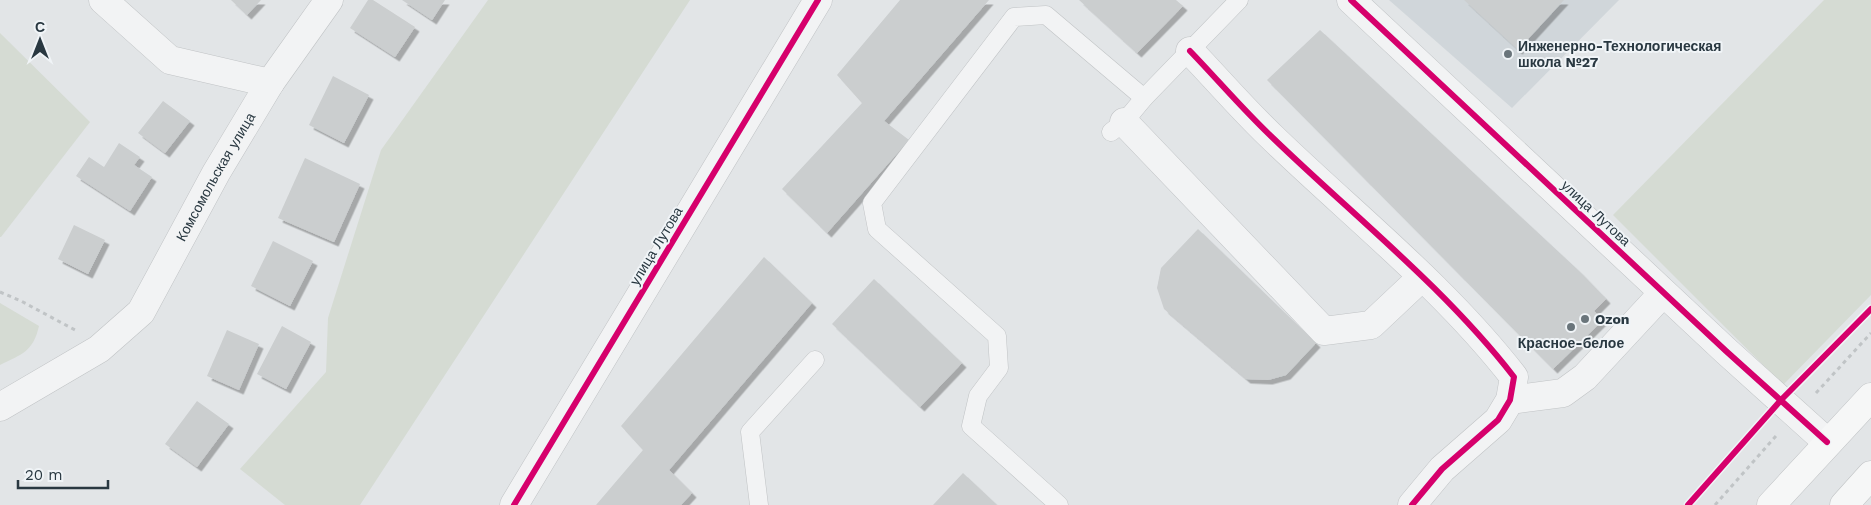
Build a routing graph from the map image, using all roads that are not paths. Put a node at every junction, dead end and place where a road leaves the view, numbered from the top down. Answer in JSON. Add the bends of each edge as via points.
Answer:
{"nodes":[{"id":1,"x":103,"y":0,"type":"edge"},
{"id":2,"x":329,"y":0,"type":"edge"},
{"id":3,"x":818,"y":0,"type":"edge"},
{"id":4,"x":1239,"y":0,"type":"edge"},
{"id":5,"x":1350,"y":0,"type":"edge"},
{"id":6,"x":1190,"y":50,"type":"junction"},
{"id":7,"x":270,"y":83,"type":"junction"},
{"id":8,"x":1144,"y":98,"type":"junction"},
{"id":9,"x":1118,"y":127,"type":"joint"},
{"id":10,"x":1422,"y":277,"type":"junction"},
{"id":11,"x":1663,"y":293,"type":"junction"},
{"id":12,"x":814,"y":360,"type":"dead end"},
{"id":13,"x":1871,"y":397,"type":"edge"},
{"id":14,"x":1510,"y":400,"type":"junction"},
{"id":15,"x":0,"y":407,"type":"edge"},
{"id":16,"x":1827,"y":442,"type":"junction"},
{"id":17,"x":1871,"y":475,"type":"edge"},
{"id":18,"x":514,"y":505,"type":"edge"},
{"id":19,"x":759,"y":505,"type":"edge"},
{"id":20,"x":1059,"y":505,"type":"edge"},
{"id":21,"x":1412,"y":505,"type":"edge"},
{"id":22,"x":1771,"y":505,"type":"edge"},
{"id":23,"x":1844,"y":505,"type":"edge"}],
"edges":[{"from":1,"to":7,"type":"street","via":[[170,60]]},
{"from":2,"to":7,"type":"street","name":"Комсомольская улица"},
{"from":3,"to":18,"type":"street","name":"улица Лутова"},
{"from":4,"to":6,"type":"lane"},
{"from":5,"to":11,"type":"street","name":"улица Лутова"},
{"from":6,"to":8,"type":"lane"},
{"from":6,"to":10,"type":"street","via":[[1272,138]]},
{"from":7,"to":15,"type":"street","name":"Комсомольская улица","via":[[216,173],[141,312],[98,349]]},
{"from":8,"to":9,"type":"lane"},
{"from":8,"to":20,"type":"lane","via":[[1046,15],[1014,17],[872,203],[877,229],[997,336],[999,368],[978,396],[972,426]]},
{"from":9,"to":10,"type":"street","via":[[1324,331],[1370,325]]},
{"from":10,"to":14,"type":"street","via":[[1488,344],[1514,378]]},
{"from":11,"to":14,"type":"street","via":[[1586,378],[1563,393]]},
{"from":11,"to":16,"type":"street","name":"улица Лутова"},
{"from":12,"to":19,"type":"lane","via":[[750,432]]},
{"from":13,"to":16,"type":"main road"},
{"from":14,"to":21,"type":"street","via":[[1498,420],[1442,469]]},
{"from":16,"to":22,"type":"main road"},
{"from":17,"to":23,"type":"main road"}]}
